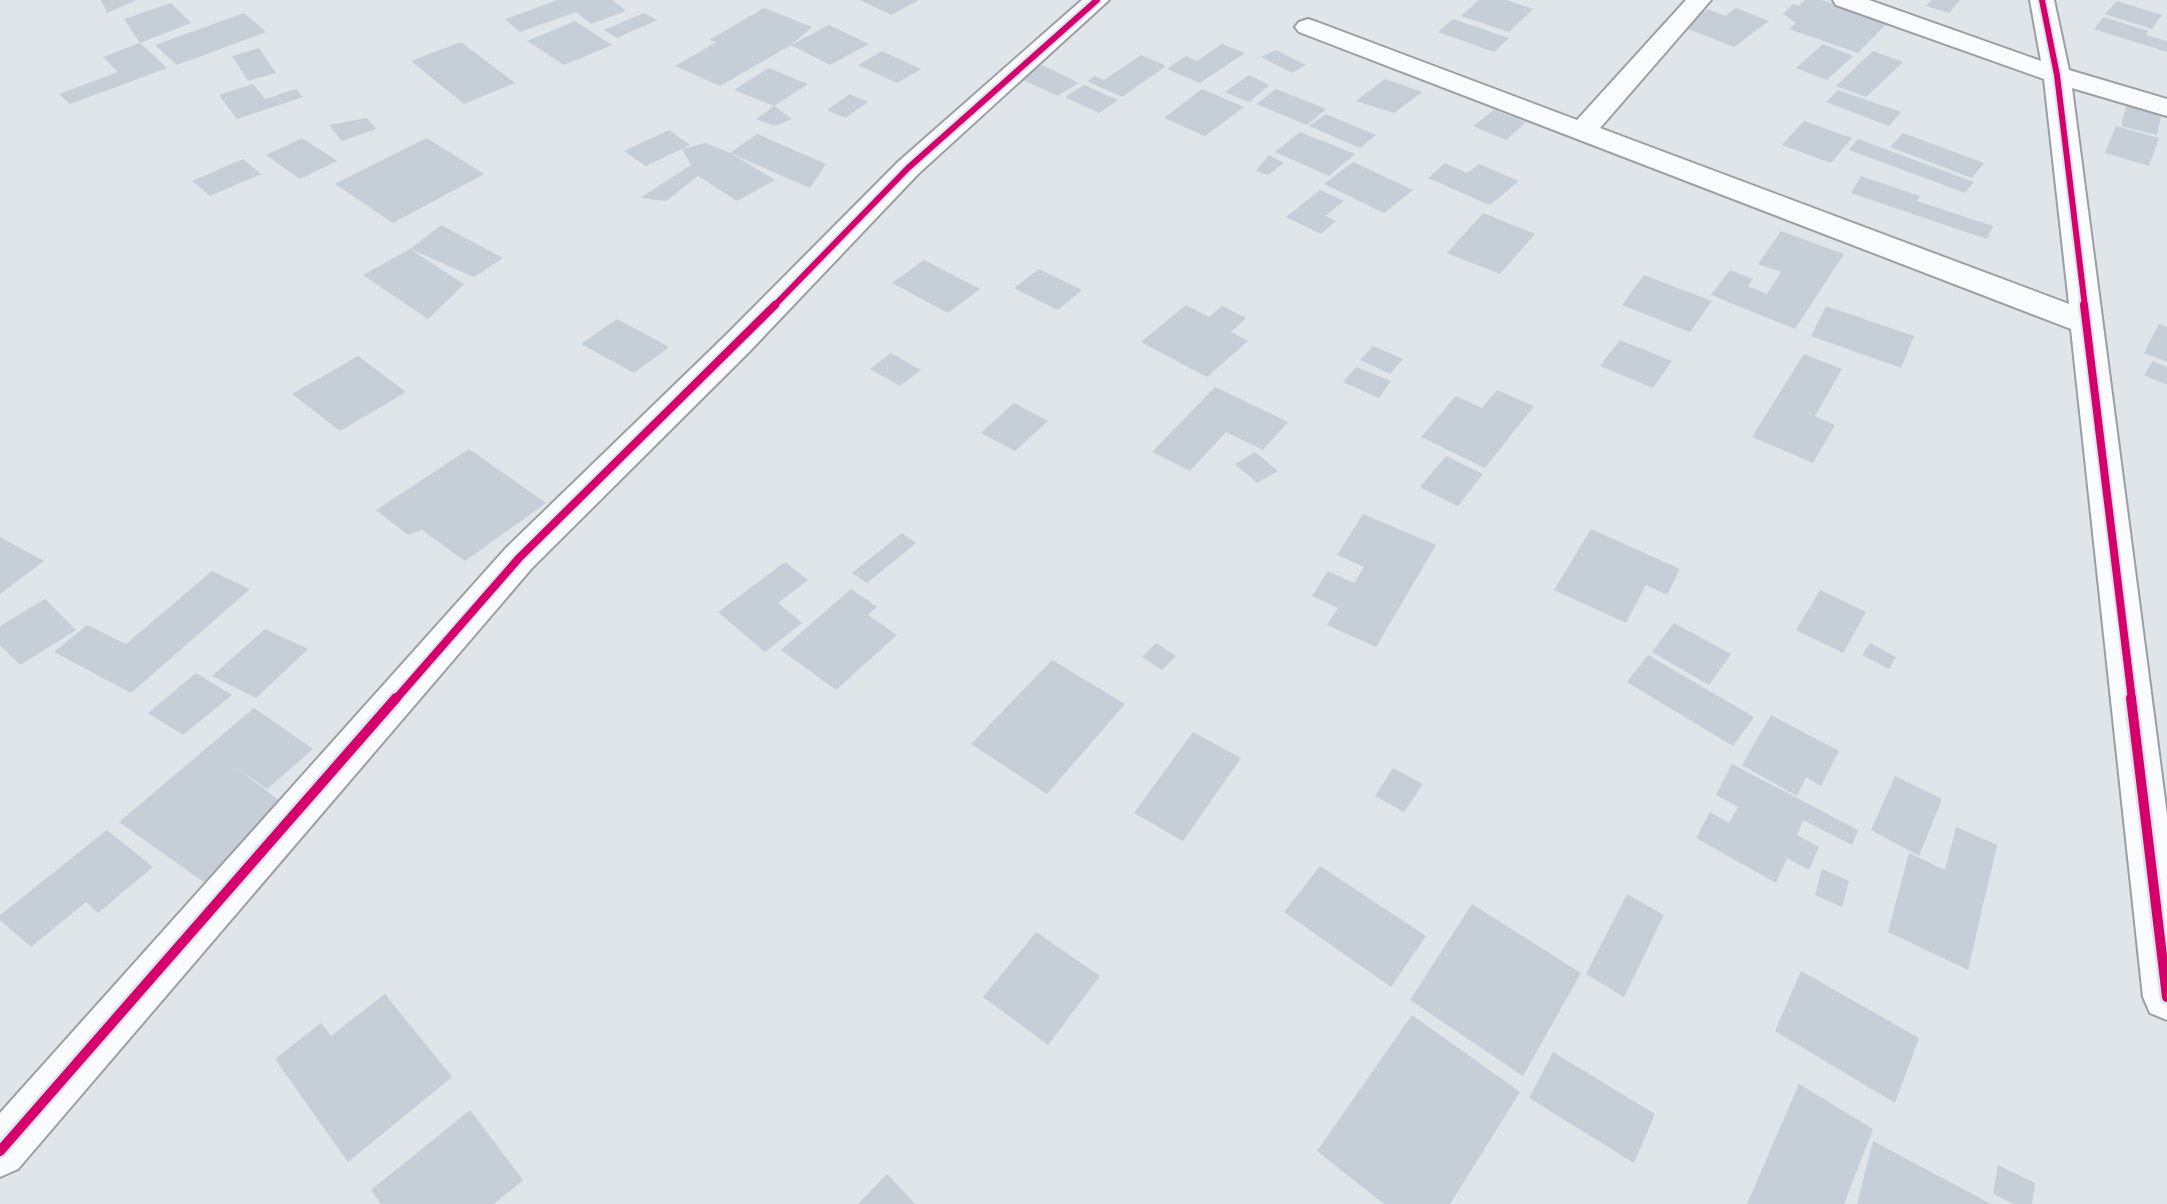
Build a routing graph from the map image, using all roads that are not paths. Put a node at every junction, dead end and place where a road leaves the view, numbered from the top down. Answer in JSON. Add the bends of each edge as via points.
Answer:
{"nodes":[{"id":1,"x":1097,"y":0,"type":"edge"},
{"id":2,"x":1699,"y":0,"type":"edge"},
{"id":3,"x":1845,"y":0,"type":"edge"},
{"id":4,"x":2042,"y":0,"type":"edge"},
{"id":5,"x":1308,"y":27,"type":"dead end"},
{"id":6,"x":2057,"y":75,"type":"junction"},
{"id":7,"x":2167,"y":108,"type":"edge"},
{"id":8,"x":1582,"y":131,"type":"junction"},
{"id":9,"x":2087,"y":323,"type":"junction"},
{"id":10,"x":2167,"y":997,"type":"edge"},
{"id":11,"x":0,"y":1151,"type":"edge"}],
"edges":[{"from":1,"to":11,"type":"street","via":[[908,168],[519,558]]},
{"from":2,"to":8,"type":"street"},
{"from":3,"to":6,"type":"street"},
{"from":4,"to":6,"type":"street"},
{"from":5,"to":8,"type":"street"},
{"from":6,"to":7,"type":"street"},
{"from":6,"to":9,"type":"street"},
{"from":8,"to":9,"type":"street"},
{"from":9,"to":10,"type":"street"}]}
